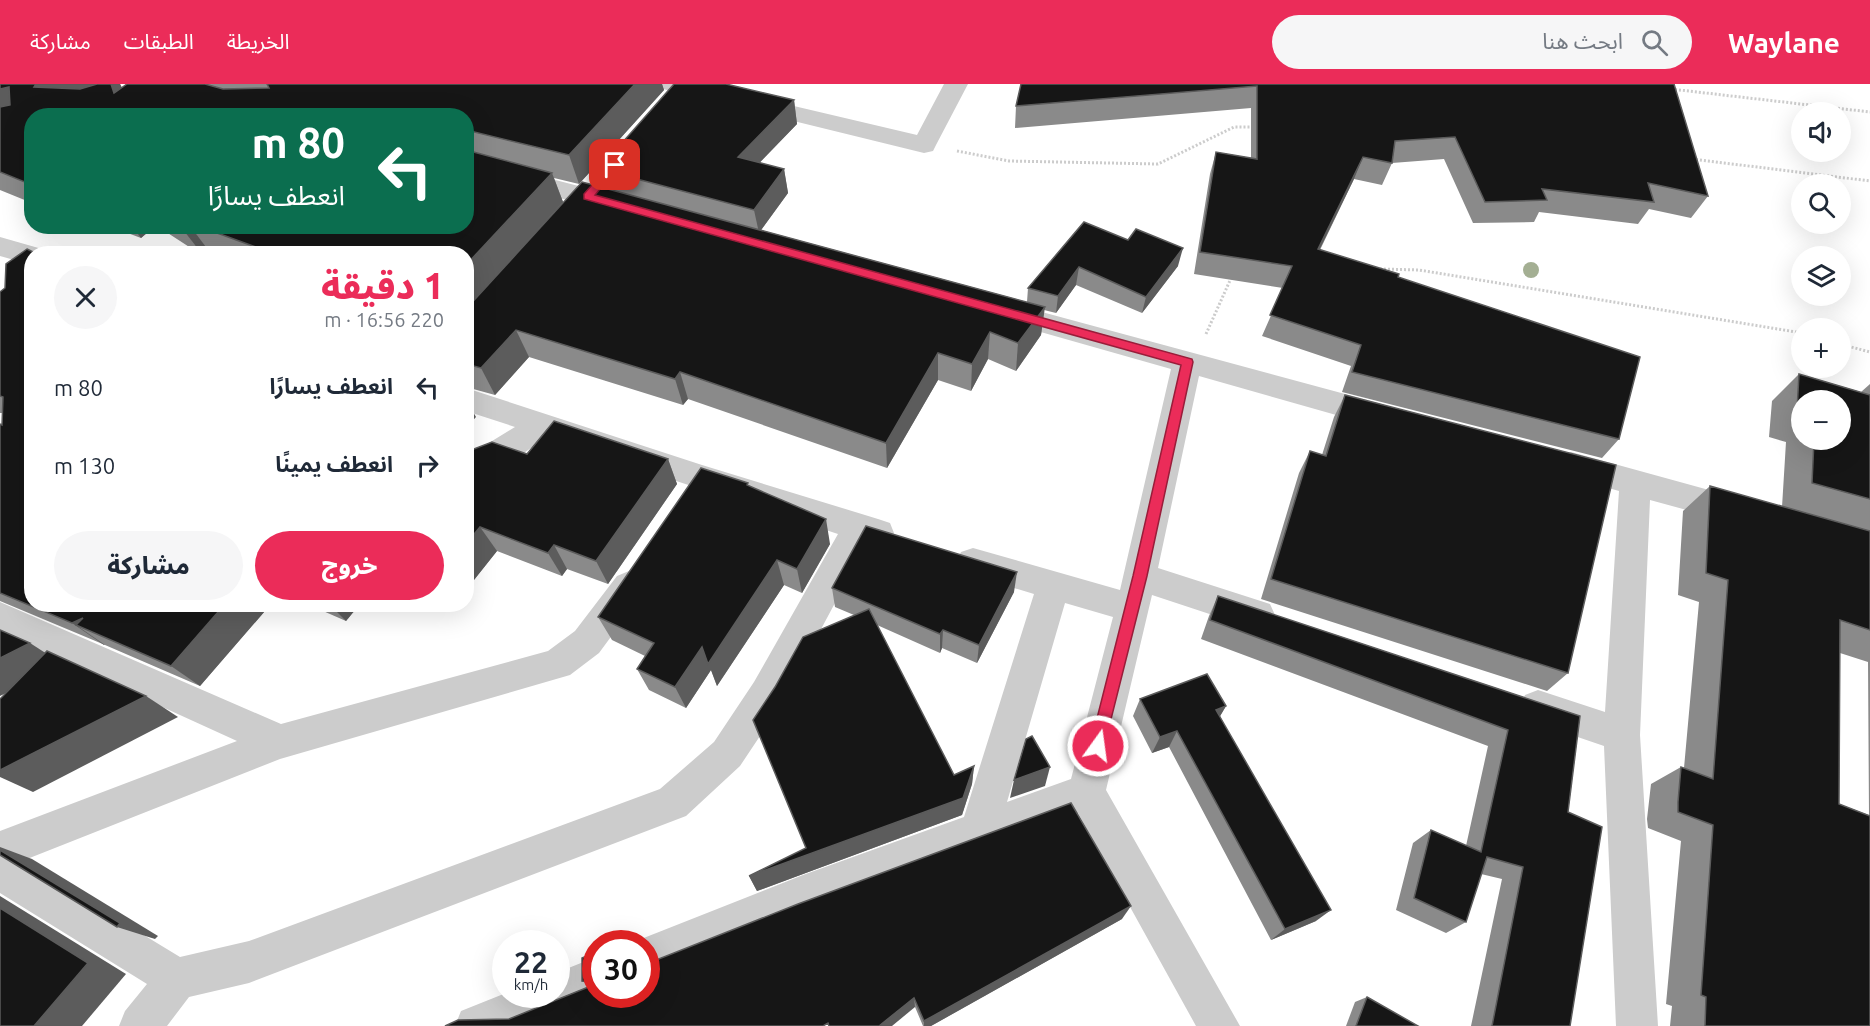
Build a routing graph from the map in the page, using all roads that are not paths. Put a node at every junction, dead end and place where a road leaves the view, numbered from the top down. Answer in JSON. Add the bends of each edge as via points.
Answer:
{"nodes":[{"id":1,"x":956,"y":84,"type":"edge"},
{"id":2,"x":674,"y":92,"type":"edge"},
{"id":3,"x":474,"y":167,"type":"edge"},
{"id":4,"x":645,"y":213,"type":"edge"},
{"id":5,"x":0,"y":246,"type":"edge"},
{"id":6,"x":24,"y":254,"type":"edge"},
{"id":7,"x":980,"y":305,"type":"edge"},
{"id":8,"x":1187,"y":362,"type":"junction"},
{"id":9,"x":474,"y":402,"type":"edge"},
{"id":10,"x":1409,"y":423,"type":"edge"},
{"id":11,"x":541,"y":424,"type":"junction"},
{"id":12,"x":1544,"y":458,"type":"edge"},
{"id":13,"x":474,"y":467,"type":"edge"},
{"id":14,"x":702,"y":478,"type":"junction"},
{"id":15,"x":1635,"y":482,"type":"junction"},
{"id":16,"x":683,"y":506,"type":"edge"},
{"id":17,"x":1769,"y":520,"type":"edge"},
{"id":18,"x":859,"y":527,"type":"junction"},
{"id":19,"x":904,"y":541,"type":"edge"},
{"id":20,"x":950,"y":555,"type":"edge"},
{"id":21,"x":645,"y":562,"type":"edge"},
{"id":22,"x":1053,"y":587,"type":"junction"},
{"id":23,"x":1136,"y":592,"type":"junction"},
{"id":24,"x":0,"y":617,"type":"edge"},
{"id":25,"x":1286,"y":624,"type":"edge"},
{"id":26,"x":1510,"y":698,"type":"edge"},
{"id":27,"x":1623,"y":735,"type":"junction"},
{"id":28,"x":280,"y":742,"type":"junction"},
{"id":29,"x":1087,"y":792,"type":"junction"},
{"id":30,"x":979,"y":831,"type":"junction"},
{"id":31,"x":0,"y":850,"type":"edge"},
{"id":32,"x":0,"y":870,"type":"edge"},
{"id":33,"x":660,"y":952,"type":"edge"},
{"id":34,"x":177,"y":979,"type":"junction"},
{"id":35,"x":521,"y":1008,"type":"edge"},
{"id":36,"x":140,"y":1026,"type":"edge"},
{"id":37,"x":476,"y":1026,"type":"edge"},
{"id":38,"x":1219,"y":1026,"type":"edge"},
{"id":39,"x":1637,"y":1026,"type":"edge"}],
"edges":[{"from":1,"to":2,"type":"street","via":[[924,145]]},
{"from":3,"to":4,"type":"street"},
{"from":5,"to":6,"type":"street"},
{"from":7,"to":8,"type":"street"},
{"from":8,"to":10,"type":"street"},
{"from":8,"to":23,"type":"street"},
{"from":9,"to":11,"type":"street"},
{"from":11,"to":13,"type":"street","via":[[508,449]]},
{"from":11,"to":14,"type":"street"},
{"from":12,"to":15,"type":"street"},
{"from":14,"to":16,"type":"street"},
{"from":14,"to":18,"type":"street"},
{"from":15,"to":17,"type":"street"},
{"from":15,"to":27,"type":"street"},
{"from":18,"to":19,"type":"street"},
{"from":18,"to":34,"type":"street","via":[[767,694],[727,754],[673,803],[249,962]]},
{"from":20,"to":22,"type":"street"},
{"from":21,"to":28,"type":"street","via":[[587,642],[558,664]]},
{"from":22,"to":23,"type":"street"},
{"from":22,"to":30,"type":"street"},
{"from":23,"to":25,"type":"street"},
{"from":23,"to":29,"type":"street"},
{"from":24,"to":28,"type":"street"},
{"from":26,"to":27,"type":"street"},
{"from":27,"to":39,"type":"street"},
{"from":28,"to":31,"type":"street"},
{"from":29,"to":30,"type":"street"},
{"from":29,"to":38,"type":"street"},
{"from":30,"to":33,"type":"street"},
{"from":32,"to":34,"type":"street"},
{"from":34,"to":36,"type":"street"},
{"from":35,"to":37,"type":"street"}]}
